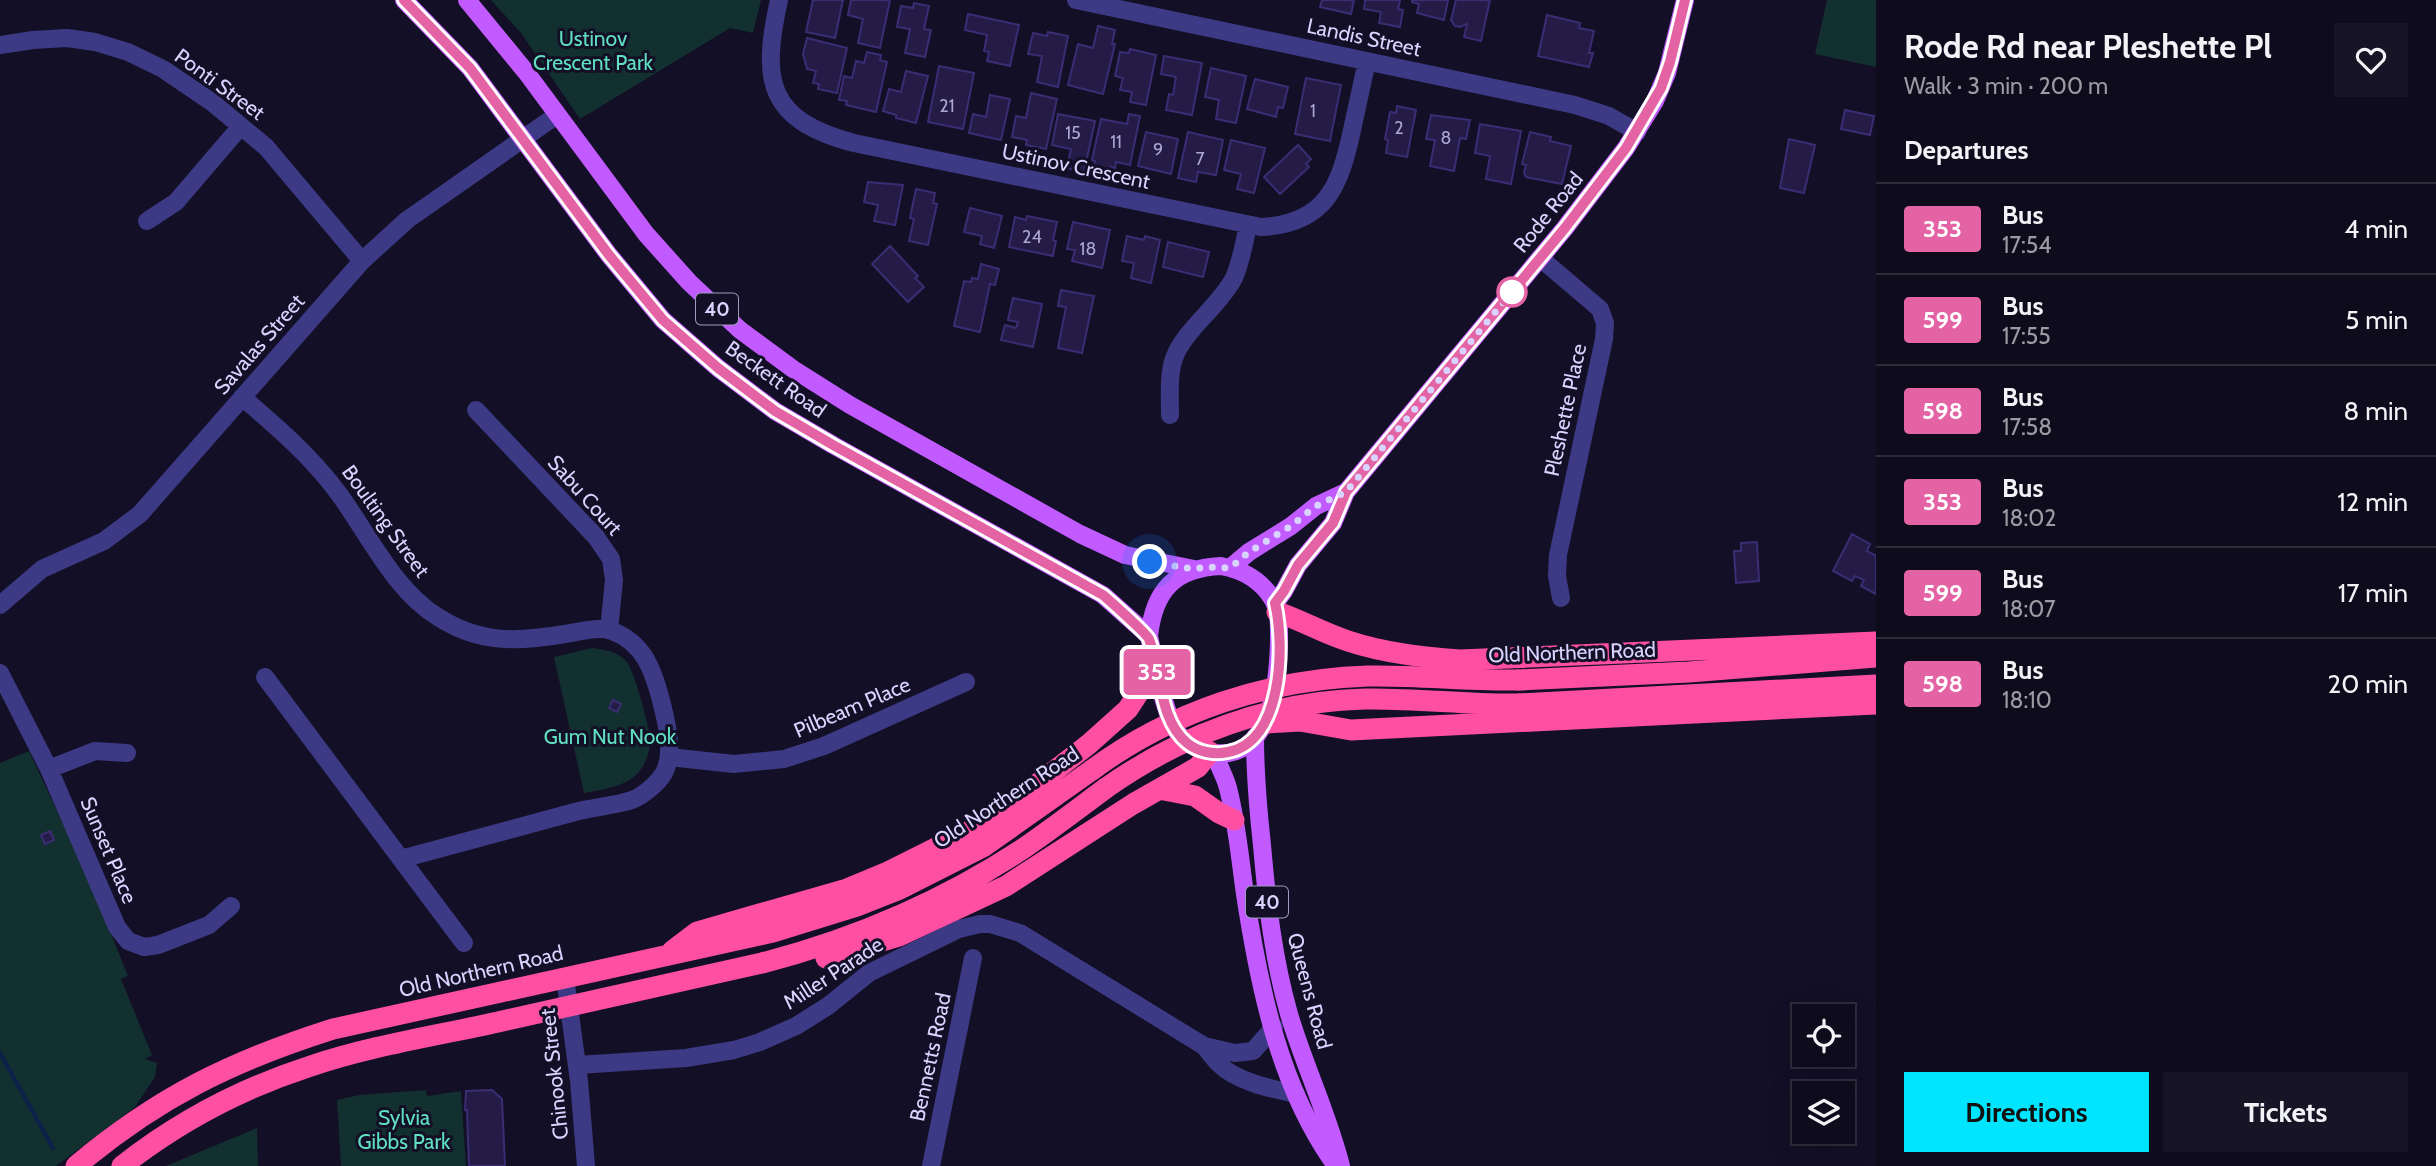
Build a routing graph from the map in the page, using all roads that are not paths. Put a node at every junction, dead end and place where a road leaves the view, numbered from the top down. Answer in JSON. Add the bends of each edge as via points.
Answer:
{"nodes":[{"id":1,"x":404,"y":0,"type":"edge"},
{"id":2,"x":467,"y":0,"type":"edge"},
{"id":3,"x":779,"y":0,"type":"edge"},
{"id":4,"x":1076,"y":0,"type":"edge"},
{"id":5,"x":1685,"y":0,"type":"edge"},
{"id":6,"x":0,"y":45,"type":"edge"},
{"id":7,"x":1367,"y":61,"type":"junction"},
{"id":8,"x":557,"y":115,"type":"junction"},
{"id":9,"x":241,"y":126,"type":"junction"},
{"id":10,"x":1637,"y":132,"type":"junction"},
{"id":11,"x":522,"y":140,"type":"junction"},
{"id":12,"x":147,"y":220,"type":"dead end"},
{"id":13,"x":1248,"y":226,"type":"junction"},
{"id":14,"x":1540,"y":258,"type":"junction"},
{"id":15,"x":362,"y":261,"type":"junction"},
{"id":16,"x":243,"y":397,"type":"junction"},
{"id":17,"x":476,"y":410,"type":"dead end"},
{"id":18,"x":1170,"y":415,"type":"dead end"},
{"id":19,"x":1346,"y":492,"type":"junction"},
{"id":20,"x":1230,"y":568,"type":"junction"},
{"id":21,"x":1194,"y":569,"type":"junction"},
{"id":22,"x":1561,"y":598,"type":"dead end"},
{"id":23,"x":0,"y":605,"type":"edge"},
{"id":24,"x":1276,"y":608,"type":"junction"},
{"id":25,"x":609,"y":630,"type":"junction"},
{"id":26,"x":1149,"y":636,"type":"junction"},
{"id":27,"x":1876,"y":642,"type":"edge"},
{"id":28,"x":1876,"y":657,"type":"edge"},
{"id":29,"x":1156,"y":666,"type":"junction"},
{"id":30,"x":0,"y":673,"type":"edge"},
{"id":31,"x":265,"y":677,"type":"dead end"},
{"id":32,"x":966,"y":682,"type":"dead end"},
{"id":33,"x":1876,"y":685,"type":"edge"},
{"id":34,"x":1876,"y":704,"type":"edge"},
{"id":35,"x":1261,"y":730,"type":"junction"},
{"id":36,"x":127,"y":753,"type":"dead end"},
{"id":37,"x":1212,"y":753,"type":"junction"},
{"id":38,"x":668,"y":757,"type":"junction"},
{"id":39,"x":49,"y":769,"type":"junction"},
{"id":40,"x":1159,"y":789,"type":"junction"},
{"id":41,"x":1234,"y":820,"type":"junction"},
{"id":42,"x":401,"y":859,"type":"junction"},
{"id":43,"x":231,"y":906,"type":"dead end"},
{"id":44,"x":464,"y":943,"type":"dead end"},
{"id":45,"x":667,"y":954,"type":"junction"},
{"id":46,"x":973,"y":958,"type":"dead end"},
{"id":47,"x":762,"y":963,"type":"junction"},
{"id":48,"x":565,"y":977,"type":"junction"},
{"id":49,"x":570,"y":1006,"type":"junction"},
{"id":50,"x":1274,"y":1027,"type":"junction"},
{"id":51,"x":1205,"y":1046,"type":"junction"},
{"id":52,"x":578,"y":1065,"type":"junction"},
{"id":53,"x":1296,"y":1094,"type":"junction"},
{"id":54,"x":76,"y":1166,"type":"edge"},
{"id":55,"x":122,"y":1166,"type":"edge"},
{"id":56,"x":586,"y":1166,"type":"edge"},
{"id":57,"x":931,"y":1166,"type":"edge"},
{"id":58,"x":1336,"y":1166,"type":"edge"},
{"id":59,"x":1341,"y":1166,"type":"edge"}],
"edges":[{"from":1,"to":11,"type":"main road","name":"Beckett Road","number":"40","via":[[470,68]]},
{"from":2,"to":8,"type":"main road","name":"Beckett Road","number":"40"},
{"from":3,"to":13,"type":"street","name":"Ustinov Crescent","via":[[769,54],[772,79],[784,105],[817,132]]},
{"from":4,"to":7,"type":"street","name":"Landis Street"},
{"from":5,"to":10,"type":"main road","name":"Rode Road","via":[[1667,73]]},
{"from":6,"to":9,"type":"street","name":"Ponti Street","via":[[67,38],[128,52],[187,84]]},
{"from":7,"to":10,"type":"street","name":"Landis Street","via":[[1575,105]]},
{"from":7,"to":13,"type":"street","name":"Ustinov Crescent","via":[[1343,171],[1331,193],[1313,211],[1290,223]]},
{"from":8,"to":11,"type":"street","name":"Savalas Street"},
{"from":8,"to":21,"type":"main road","name":"Beckett Road","number":"40","via":[[646,234],[689,282],[740,330],[793,369],[1104,547],[1137,559]]},
{"from":9,"to":12,"type":"street","via":[[176,202]]},
{"from":9,"to":15,"type":"street","name":"Ponti Street","via":[[266,147]]},
{"from":10,"to":14,"type":"main road","name":"Rode Road"},
{"from":11,"to":15,"type":"street","name":"Savalas Street","via":[[407,220]]},
{"from":11,"to":26,"type":"main road","name":"Beckett Road","number":"40","via":[[663,320],[718,368],[775,411],[1103,595]]},
{"from":13,"to":18,"type":"street","via":[[1234,277],[1176,351],[1170,370]]},
{"from":14,"to":19,"type":"main road","name":"Rode Road"},
{"from":14,"to":22,"type":"street","name":"Pleshette Place","via":[[1600,309],[1605,323],[1558,555]]},
{"from":15,"to":16,"type":"street","name":"Savalas Street"},
{"from":16,"to":23,"type":"street","name":"Savalas Street","via":[[141,514],[104,541],[42,569]]},
{"from":16,"to":25,"type":"street","name":"Boulting Street","via":[[308,456],[412,596],[435,615],[460,630],[493,640]]},
{"from":17,"to":25,"type":"street","name":"Sabu Court","via":[[596,537],[611,559],[614,590]]},
{"from":19,"to":20,"type":"main road","name":"Rode Road","via":[[1316,506]]},
{"from":19,"to":24,"type":"main road","name":"Rode Road","via":[[1333,523],[1298,565]]},
{"from":20,"to":21,"type":"main road","number":"40"},
{"from":20,"to":24,"type":"main road","via":[[1252,577]]},
{"from":21,"to":26,"type":"main road","via":[[1163,590]]},
{"from":24,"to":27,"type":"highway","via":[[1336,637],[1369,647],[1460,660]]},
{"from":24,"to":35,"type":"main road","number":"40","via":[[1277,673],[1272,709]]},
{"from":25,"to":38,"type":"street","via":[[632,641],[648,659],[668,733]]},
{"from":26,"to":29,"type":"main road"},
{"from":28,"to":45,"type":"highway","name":"Old Northern Road","bridge":true,"via":[[1518,680],[1346,677],[1262,690],[1183,717],[1115,753],[983,847],[900,889],[813,921]]},
{"from":29,"to":37,"type":"main road","via":[[1174,727],[1186,743]]},
{"from":29,"to":45,"type":"highway","via":[[1128,709],[1089,744],[968,832],[847,889],[697,932]]},
{"from":30,"to":39,"type":"street","name":"Sunset Place"},
{"from":31,"to":42,"type":"street"},
{"from":32,"to":38,"type":"street","name":"Pilbeam Place","via":[[824,746],[784,759],[734,764]]},
{"from":33,"to":47,"type":"highway","bridge":true,"via":[[1484,705],[1364,699],[1260,714],[1192,738],[1135,767],[1024,849],[910,911],[804,952]]},
{"from":34,"to":35,"type":"highway","via":[[1351,730],[1300,721]]},
{"from":35,"to":37,"type":"main road","via":[[1234,751]]},
{"from":35,"to":59,"type":"main road","name":"Queens Road","number":"40","via":[[1256,781],[1271,939],[1290,1016],[1333,1131]]},
{"from":36,"to":39,"type":"street","via":[[95,751]]},
{"from":37,"to":40,"type":"highway","via":[[1198,767]]},
{"from":37,"to":41,"type":"main road","name":"Queens Road","number":"40","via":[[1228,789]]},
{"from":38,"to":42,"type":"street","via":[[664,773],[633,800]]},
{"from":39,"to":43,"type":"street","name":"Sunset Place","via":[[117,927],[128,941],[158,946],[209,925]]},
{"from":40,"to":41,"type":"highway","via":[[1195,796]]},
{"from":40,"to":47,"type":"highway","via":[[1035,868],[935,921],[799,966]]},
{"from":41,"to":50,"type":"main road","name":"Queens Road","number":"40","via":[[1253,942]]},
{"from":42,"to":44,"type":"street"},
{"from":45,"to":48,"type":"highway","name":"Old Northern Road"},
{"from":46,"to":57,"type":"street","name":"Bennetts Road"},
{"from":47,"to":49,"type":"highway"},
{"from":48,"to":49,"type":"street","name":"Chinook Street"},
{"from":48,"to":54,"type":"highway","name":"Old Northern Road","via":[[333,1029],[257,1055],[170,1097]]},
{"from":49,"to":52,"type":"street","name":"Chinook Street"},
{"from":49,"to":55,"type":"highway","via":[[308,1066],[216,1105],[174,1128]]},
{"from":50,"to":51,"type":"street","name":"Miller Parade","via":[[1259,1047],[1246,1053]]},
{"from":50,"to":53,"type":"main road","name":"Queens Road","number":"40"},
{"from":51,"to":52,"type":"street","name":"Miller Parade","via":[[1020,933],[980,924],[959,929],[869,973],[812,1017],[760,1042],[707,1056]]},
{"from":51,"to":53,"type":"street","name":"Miller Parade","via":[[1220,1066],[1237,1075]]},
{"from":52,"to":56,"type":"street","name":"Chinook Street"},
{"from":53,"to":58,"type":"main road","name":"Queens Road","number":"40","via":[[1317,1140]]}]}
